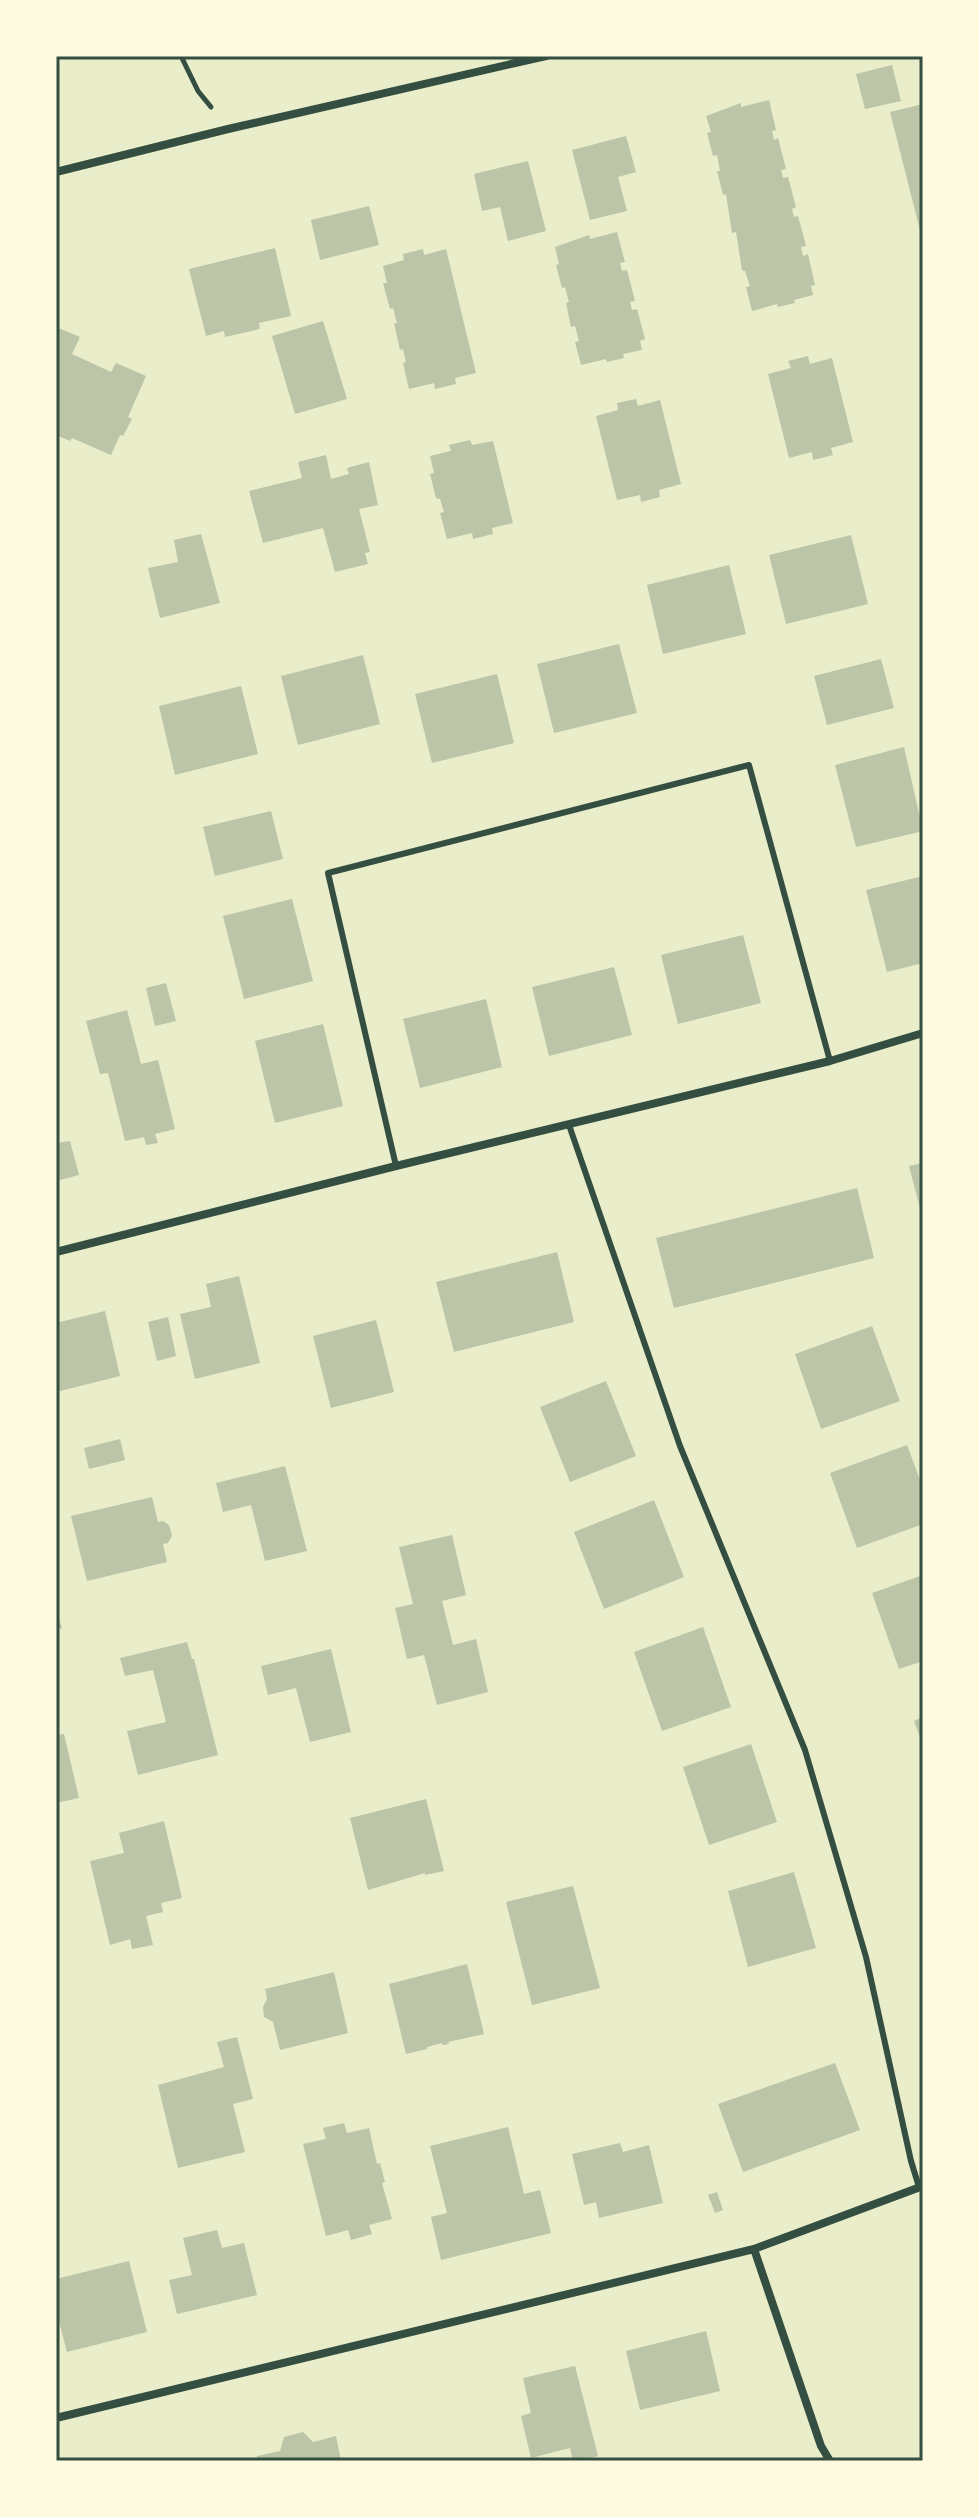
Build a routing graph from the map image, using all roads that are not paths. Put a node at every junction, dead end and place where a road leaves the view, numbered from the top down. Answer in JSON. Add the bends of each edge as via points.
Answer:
{"nodes":[{"id":1,"x":546,"y":56,"type":"edge"},
{"id":2,"x":56,"y":172,"type":"edge"},
{"id":3,"x":923,"y":1033,"type":"edge"},
{"id":4,"x":830,"y":1061,"type":"junction"},
{"id":5,"x":569,"y":1125,"type":"junction"},
{"id":6,"x":396,"y":1166,"type":"junction"},
{"id":7,"x":56,"y":1252,"type":"edge"},
{"id":8,"x":921,"y":2186,"type":"edge"},
{"id":9,"x":754,"y":2249,"type":"junction"},
{"id":10,"x":56,"y":2418,"type":"edge"},
{"id":11,"x":830,"y":2461,"type":"edge"}],
"edges":[{"from":1,"to":2,"type":"street"},
{"from":3,"to":4,"type":"street"},
{"from":4,"to":5,"type":"street"},
{"from":4,"to":6,"type":"lane","via":[[749,765],[328,873]]},
{"from":5,"to":6,"type":"street"},
{"from":5,"to":8,"type":"lane","via":[[680,1446],[805,1750],[866,1957]]},
{"from":6,"to":7,"type":"street"},
{"from":8,"to":9,"type":"street"},
{"from":9,"to":10,"type":"street"},
{"from":9,"to":11,"type":"street"}]}
